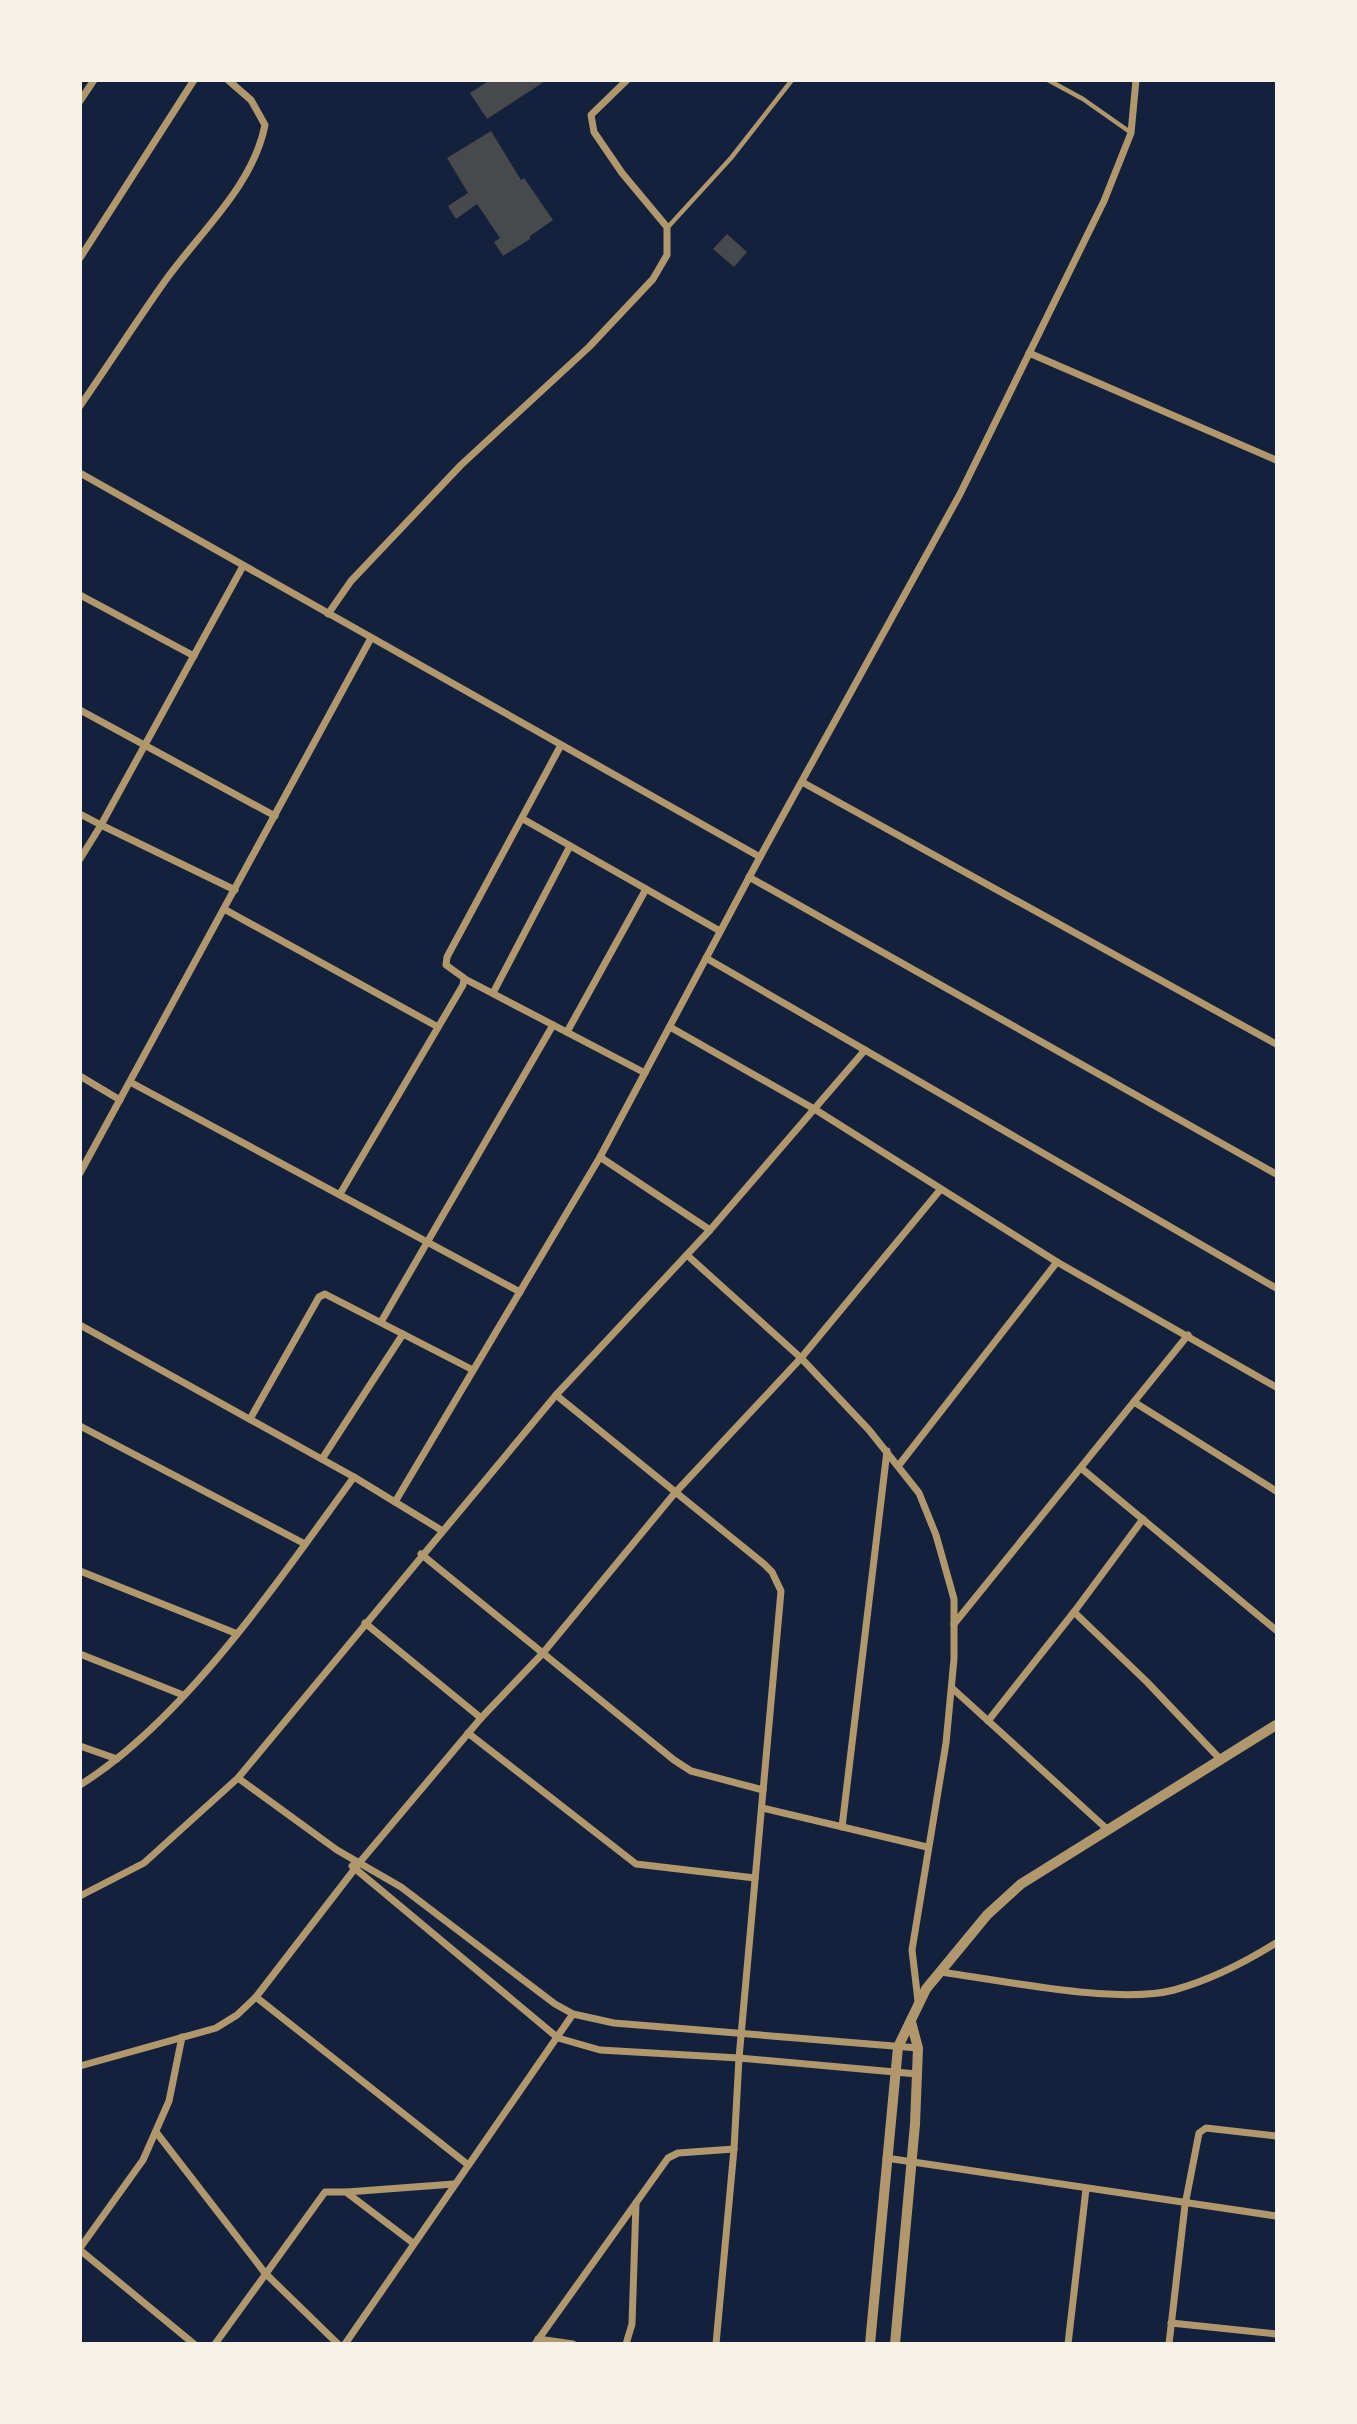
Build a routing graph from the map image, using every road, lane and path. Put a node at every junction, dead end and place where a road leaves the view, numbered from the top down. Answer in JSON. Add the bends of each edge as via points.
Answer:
{"nodes":[{"id":1,"x":94,"y":80,"type":"edge"},
{"id":2,"x":194,"y":80,"type":"edge"},
{"id":3,"x":228,"y":80,"type":"edge"},
{"id":4,"x":627,"y":80,"type":"edge"},
{"id":5,"x":792,"y":80,"type":"edge"},
{"id":6,"x":1048,"y":80,"type":"edge"},
{"id":7,"x":1136,"y":80,"type":"edge"},
{"id":8,"x":80,"y":101,"type":"edge"},
{"id":9,"x":1131,"y":133,"type":"junction"},
{"id":10,"x":667,"y":227,"type":"junction"},
{"id":11,"x":80,"y":258,"type":"edge"},
{"id":12,"x":1029,"y":353,"type":"junction"},
{"id":13,"x":80,"y":406,"type":"edge"},
{"id":14,"x":1276,"y":460,"type":"edge"},
{"id":15,"x":80,"y":474,"type":"edge"},
{"id":16,"x":243,"y":566,"type":"junction"},
{"id":17,"x":80,"y":595,"type":"edge"},
{"id":18,"x":328,"y":614,"type":"junction"},
{"id":19,"x":371,"y":638,"type":"junction"},
{"id":20,"x":194,"y":656,"type":"junction"},
{"id":21,"x":80,"y":710,"type":"edge"},
{"id":22,"x":145,"y":744,"type":"junction"},
{"id":23,"x":561,"y":745,"type":"junction"},
{"id":24,"x":802,"y":782,"type":"junction"},
{"id":25,"x":80,"y":814,"type":"edge"},
{"id":26,"x":275,"y":816,"type":"junction"},
{"id":27,"x":523,"y":819,"type":"junction"},
{"id":28,"x":101,"y":825,"type":"junction"},
{"id":29,"x":570,"y":846,"type":"junction"},
{"id":30,"x":760,"y":857,"type":"junction"},
{"id":31,"x":80,"y":859,"type":"edge"},
{"id":32,"x":749,"y":877,"type":"junction"},
{"id":33,"x":646,"y":889,"type":"junction"},
{"id":34,"x":234,"y":890,"type":"junction"},
{"id":35,"x":224,"y":909,"type":"junction"},
{"id":36,"x":720,"y":931,"type":"junction"},
{"id":37,"x":706,"y":958,"type":"junction"},
{"id":38,"x":465,"y":979,"type":"junction"},
{"id":39,"x":493,"y":993,"type":"junction"},
{"id":40,"x":553,"y":1025,"type":"junction"},
{"id":41,"x":438,"y":1027,"type":"junction"},
{"id":42,"x":670,"y":1027,"type":"junction"},
{"id":43,"x":567,"y":1032,"type":"junction"},
{"id":44,"x":1276,"y":1044,"type":"edge"},
{"id":45,"x":865,"y":1050,"type":"junction"},
{"id":46,"x":645,"y":1073,"type":"junction"},
{"id":47,"x":80,"y":1076,"type":"edge"},
{"id":48,"x":130,"y":1082,"type":"junction"},
{"id":49,"x":120,"y":1100,"type":"junction"},
{"id":50,"x":816,"y":1110,"type":"junction"},
{"id":51,"x":600,"y":1157,"type":"junction"},
{"id":52,"x":80,"y":1173,"type":"edge"},
{"id":53,"x":1276,"y":1174,"type":"edge"},
{"id":54,"x":940,"y":1190,"type":"junction"},
{"id":55,"x":340,"y":1194,"type":"junction"},
{"id":56,"x":710,"y":1230,"type":"junction"},
{"id":57,"x":425,"y":1241,"type":"junction"},
{"id":58,"x":687,"y":1255,"type":"junction"},
{"id":59,"x":1057,"y":1262,"type":"junction"},
{"id":60,"x":1276,"y":1288,"type":"edge"},
{"id":61,"x":520,"y":1292,"type":"junction"},
{"id":62,"x":381,"y":1322,"type":"junction"},
{"id":63,"x":80,"y":1325,"type":"edge"},
{"id":64,"x":403,"y":1334,"type":"junction"},
{"id":65,"x":1188,"y":1335,"type":"junction"},
{"id":66,"x":801,"y":1358,"type":"junction"},
{"id":67,"x":473,"y":1370,"type":"junction"},
{"id":68,"x":1276,"y":1387,"type":"edge"},
{"id":69,"x":556,"y":1395,"type":"junction"},
{"id":70,"x":1134,"y":1402,"type":"junction"},
{"id":71,"x":250,"y":1419,"type":"junction"},
{"id":72,"x":80,"y":1426,"type":"edge"},
{"id":73,"x":887,"y":1451,"type":"junction"},
{"id":74,"x":322,"y":1460,"type":"junction"},
{"id":75,"x":899,"y":1465,"type":"junction"},
{"id":76,"x":1081,"y":1468,"type":"junction"},
{"id":77,"x":354,"y":1478,"type":"junction"},
{"id":78,"x":1276,"y":1491,"type":"edge"},
{"id":79,"x":674,"y":1494,"type":"junction"},
{"id":80,"x":396,"y":1502,"type":"junction"},
{"id":81,"x":1143,"y":1519,"type":"junction"},
{"id":82,"x":441,"y":1530,"type":"junction"},
{"id":83,"x":305,"y":1544,"type":"junction"},
{"id":84,"x":421,"y":1555,"type":"junction"},
{"id":85,"x":80,"y":1571,"type":"edge"},
{"id":86,"x":1074,"y":1612,"type":"junction"},
{"id":87,"x":365,"y":1623,"type":"junction"},
{"id":88,"x":954,"y":1624,"type":"junction"},
{"id":89,"x":1276,"y":1630,"type":"edge"},
{"id":90,"x":236,"y":1633,"type":"junction"},
{"id":91,"x":543,"y":1653,"type":"junction"},
{"id":92,"x":80,"y":1654,"type":"edge"},
{"id":93,"x":952,"y":1688,"type":"junction"},
{"id":94,"x":183,"y":1695,"type":"junction"},
{"id":95,"x":481,"y":1718,"type":"junction"},
{"id":96,"x":988,"y":1721,"type":"junction"},
{"id":97,"x":1276,"y":1725,"type":"edge"},
{"id":98,"x":468,"y":1732,"type":"junction"},
{"id":99,"x":80,"y":1746,"type":"edge"},
{"id":100,"x":117,"y":1759,"type":"junction"},
{"id":101,"x":1221,"y":1760,"type":"junction"},
{"id":102,"x":238,"y":1778,"type":"junction"},
{"id":103,"x":80,"y":1785,"type":"edge"},
{"id":104,"x":763,"y":1790,"type":"junction"},
{"id":105,"x":762,"y":1808,"type":"junction"},
{"id":106,"x":842,"y":1827,"type":"junction"},
{"id":107,"x":1108,"y":1830,"type":"junction"},
{"id":108,"x":927,"y":1847,"type":"junction"},
{"id":109,"x":346,"y":1857,"type":"junction"},
{"id":110,"x":360,"y":1862,"type":"junction"},
{"id":111,"x":354,"y":1870,"type":"junction"},
{"id":112,"x":755,"y":1878,"type":"junction"},
{"id":113,"x":80,"y":1896,"type":"edge"},
{"id":114,"x":1276,"y":1943,"type":"edge"},
{"id":115,"x":939,"y":1972,"type":"junction"},
{"id":116,"x":256,"y":1997,"type":"junction"},
{"id":117,"x":918,"y":2001,"type":"junction"},
{"id":118,"x":573,"y":2014,"type":"junction"},
{"id":119,"x":911,"y":2022,"type":"junction"},
{"id":120,"x":741,"y":2033,"type":"junction"},
{"id":121,"x":182,"y":2037,"type":"junction"},
{"id":122,"x":558,"y":2038,"type":"junction"},
{"id":123,"x":898,"y":2047,"type":"junction"},
{"id":124,"x":918,"y":2048,"type":"junction"},
{"id":125,"x":739,"y":2058,"type":"junction"},
{"id":126,"x":80,"y":2066,"type":"edge"},
{"id":127,"x":895,"y":2072,"type":"junction"},
{"id":128,"x":916,"y":2074,"type":"junction"},
{"id":129,"x":156,"y":2132,"type":"junction"},
{"id":130,"x":1276,"y":2136,"type":"edge"},
{"id":131,"x":734,"y":2149,"type":"junction"},
{"id":132,"x":886,"y":2158,"type":"junction"},
{"id":133,"x":912,"y":2162,"type":"junction"},
{"id":134,"x":467,"y":2164,"type":"junction"},
{"id":135,"x":454,"y":2184,"type":"junction"},
{"id":136,"x":1086,"y":2189,"type":"junction"},
{"id":137,"x":346,"y":2192,"type":"junction"},
{"id":138,"x":636,"y":2203,"type":"junction"},
{"id":139,"x":1185,"y":2204,"type":"junction"},
{"id":140,"x":1276,"y":2216,"type":"edge"},
{"id":141,"x":413,"y":2243,"type":"junction"},
{"id":142,"x":80,"y":2249,"type":"edge"},
{"id":143,"x":265,"y":2273,"type":"junction"},
{"id":144,"x":1171,"y":2323,"type":"junction"},
{"id":145,"x":1276,"y":2334,"type":"edge"},
{"id":146,"x":537,"y":2341,"type":"edge"},
{"id":147,"x":194,"y":2343,"type":"edge"},
{"id":148,"x":215,"y":2343,"type":"edge"},
{"id":149,"x":338,"y":2343,"type":"edge"},
{"id":150,"x":345,"y":2343,"type":"edge"},
{"id":151,"x":573,"y":2343,"type":"edge"},
{"id":152,"x":626,"y":2343,"type":"edge"},
{"id":153,"x":716,"y":2343,"type":"edge"},
{"id":154,"x":870,"y":2343,"type":"edge"},
{"id":155,"x":895,"y":2343,"type":"edge"},
{"id":156,"x":1068,"y":2343,"type":"edge"},
{"id":157,"x":1169,"y":2343,"type":"edge"}],
"edges":[{"from":1,"to":8,"type":"street"},
{"from":2,"to":11,"type":"street"},
{"from":3,"to":13,"type":"street","via":[[251,100],[265,125],[260,148],[231,196],[166,280]]},
{"from":4,"to":10,"type":"street","via":[[591,114],[594,132]]},
{"from":5,"to":10,"type":"lane","via":[[731,158]]},
{"from":6,"to":9,"type":"lane"},
{"from":7,"to":9,"type":"street"},
{"from":9,"to":12,"type":"street","via":[[1104,201]]},
{"from":10,"to":18,"type":"street","via":[[667,255],[653,279],[589,347],[461,465],[351,582]]},
{"from":12,"to":14,"type":"street"},
{"from":12,"to":24,"type":"street","via":[[960,494]]},
{"from":15,"to":16,"type":"street"},
{"from":16,"to":18,"type":"street"},
{"from":16,"to":20,"type":"street"},
{"from":17,"to":20,"type":"street"},
{"from":18,"to":19,"type":"street"},
{"from":19,"to":23,"type":"street"},
{"from":19,"to":26,"type":"street"},
{"from":20,"to":22,"type":"street"},
{"from":21,"to":22,"type":"street"},
{"from":22,"to":26,"type":"street"},
{"from":22,"to":28,"type":"street"},
{"from":23,"to":27,"type":"street"},
{"from":23,"to":30,"type":"street"},
{"from":24,"to":30,"type":"street"},
{"from":24,"to":44,"type":"street"},
{"from":25,"to":28,"type":"street"},
{"from":26,"to":34,"type":"street"},
{"from":27,"to":29,"type":"street"},
{"from":27,"to":38,"type":"street","via":[[447,957],[446,965]]},
{"from":28,"to":31,"type":"street"},
{"from":28,"to":34,"type":"street"},
{"from":29,"to":33,"type":"street"},
{"from":29,"to":39,"type":"street"},
{"from":30,"to":32,"type":"street"},
{"from":32,"to":36,"type":"street"},
{"from":32,"to":53,"type":"street"},
{"from":33,"to":36,"type":"street"},
{"from":33,"to":43,"type":"street"},
{"from":34,"to":35,"type":"street"},
{"from":35,"to":41,"type":"street"},
{"from":35,"to":48,"type":"street"},
{"from":36,"to":37,"type":"street"},
{"from":37,"to":42,"type":"street"},
{"from":37,"to":45,"type":"street"},
{"from":38,"to":39,"type":"street"},
{"from":38,"to":41,"type":"street"},
{"from":39,"to":40,"type":"street"},
{"from":40,"to":43,"type":"street"},
{"from":40,"to":57,"type":"street"},
{"from":41,"to":55,"type":"street"},
{"from":42,"to":46,"type":"street"},
{"from":42,"to":50,"type":"street"},
{"from":43,"to":46,"type":"street"},
{"from":45,"to":50,"type":"street"},
{"from":45,"to":60,"type":"street"},
{"from":46,"to":51,"type":"street"},
{"from":47,"to":49,"type":"street"},
{"from":48,"to":49,"type":"street"},
{"from":48,"to":55,"type":"street"},
{"from":49,"to":52,"type":"street"},
{"from":50,"to":54,"type":"street"},
{"from":50,"to":56,"type":"street"},
{"from":51,"to":56,"type":"street"},
{"from":51,"to":61,"type":"street"},
{"from":54,"to":59,"type":"street"},
{"from":54,"to":66,"type":"street"},
{"from":55,"to":57,"type":"street"},
{"from":56,"to":58,"type":"street"},
{"from":57,"to":61,"type":"street"},
{"from":57,"to":62,"type":"street"},
{"from":58,"to":66,"type":"street"},
{"from":58,"to":69,"type":"street"},
{"from":59,"to":65,"type":"street"},
{"from":59,"to":75,"type":"street"},
{"from":61,"to":67,"type":"street"},
{"from":62,"to":64,"type":"street"},
{"from":62,"to":71,"type":"street","via":[[331,1295],[319,1297]]},
{"from":63,"to":71,"type":"street"},
{"from":64,"to":67,"type":"street"},
{"from":64,"to":74,"type":"street"},
{"from":65,"to":68,"type":"street"},
{"from":65,"to":70,"type":"street"},
{"from":66,"to":73,"type":"street"},
{"from":66,"to":79,"type":"street"},
{"from":67,"to":80,"type":"street"},
{"from":69,"to":79,"type":"street"},
{"from":69,"to":82,"type":"street"},
{"from":70,"to":76,"type":"street"},
{"from":70,"to":78,"type":"street"},
{"from":71,"to":74,"type":"street"},
{"from":72,"to":83,"type":"street"},
{"from":73,"to":75,"type":"street"},
{"from":73,"to":106,"type":"street"},
{"from":74,"to":77,"type":"street"},
{"from":75,"to":88,"type":"street","via":[[928,1512],[954,1599]]},
{"from":76,"to":81,"type":"street"},
{"from":76,"to":88,"type":"street"},
{"from":77,"to":80,"type":"street"},
{"from":77,"to":83,"type":"street"},
{"from":79,"to":91,"type":"street"},
{"from":79,"to":104,"type":"street","via":[[764,1564],[781,1591]]},
{"from":80,"to":82,"type":"street"},
{"from":81,"to":86,"type":"street"},
{"from":81,"to":89,"type":"street"},
{"from":82,"to":84,"type":"street"},
{"from":83,"to":90,"type":"street"},
{"from":84,"to":87,"type":"street"},
{"from":84,"to":91,"type":"street"},
{"from":85,"to":90,"type":"street"},
{"from":86,"to":96,"type":"street"},
{"from":86,"to":101,"type":"street"},
{"from":87,"to":95,"type":"street"},
{"from":87,"to":102,"type":"street"},
{"from":88,"to":93,"type":"street"},
{"from":90,"to":94,"type":"street"},
{"from":91,"to":95,"type":"street"},
{"from":91,"to":104,"type":"street","via":[[691,1771]]},
{"from":92,"to":94,"type":"street"},
{"from":93,"to":96,"type":"street"},
{"from":93,"to":108,"type":"street"},
{"from":94,"to":100,"type":"street"},
{"from":95,"to":98,"type":"street"},
{"from":96,"to":107,"type":"street"},
{"from":97,"to":101,"type":"street"},
{"from":98,"to":110,"type":"street"},
{"from":98,"to":112,"type":"street","via":[[636,1864]]},
{"from":99,"to":100,"type":"street"},
{"from":100,"to":103,"type":"street"},
{"from":101,"to":107,"type":"street"},
{"from":102,"to":109,"type":"street"},
{"from":102,"to":113,"type":"street","via":[[144,1863]]},
{"from":104,"to":105,"type":"street"},
{"from":105,"to":106,"type":"street"},
{"from":105,"to":112,"type":"street"},
{"from":106,"to":108,"type":"street"},
{"from":107,"to":115,"type":"street","via":[[1021,1884]]},
{"from":108,"to":117,"type":"street","via":[[912,1950]]},
{"from":109,"to":110,"type":"street"},
{"from":109,"to":111,"type":"street"},
{"from":110,"to":111,"type":"street"},
{"from":110,"to":118,"type":"street"},
{"from":111,"to":116,"type":"street"},
{"from":111,"to":122,"type":"street"},
{"from":112,"to":120,"type":"street"},
{"from":114,"to":115,"type":"street","via":[[1235,1968],[1173,1990],[1142,1994]]},
{"from":115,"to":117,"type":"street"},
{"from":116,"to":121,"type":"street","via":[[216,2028]]},
{"from":116,"to":134,"type":"street"},
{"from":117,"to":119,"type":"street"},
{"from":118,"to":120,"type":"street","via":[[614,2023]]},
{"from":118,"to":122,"type":"street"},
{"from":119,"to":123,"type":"street"},
{"from":119,"to":124,"type":"street"},
{"from":120,"to":123,"type":"street"},
{"from":120,"to":125,"type":"street"},
{"from":121,"to":126,"type":"street"},
{"from":121,"to":129,"type":"street","via":[[169,2101]]},
{"from":122,"to":125,"type":"street","via":[[600,2050]]},
{"from":122,"to":134,"type":"street"},
{"from":123,"to":124,"type":"street"},
{"from":123,"to":127,"type":"street"},
{"from":124,"to":128,"type":"street"},
{"from":125,"to":127,"type":"street"},
{"from":125,"to":131,"type":"street"},
{"from":127,"to":128,"type":"street"},
{"from":127,"to":132,"type":"street"},
{"from":128,"to":133,"type":"street"},
{"from":129,"to":142,"type":"street","via":[[143,2160]]},
{"from":129,"to":143,"type":"street"},
{"from":130,"to":139,"type":"street","via":[[1202,2130]]},
{"from":131,"to":138,"type":"street","via":[[678,2153],[668,2158]]},
{"from":131,"to":153,"type":"street"},
{"from":132,"to":133,"type":"street"},
{"from":132,"to":154,"type":"street"},
{"from":133,"to":136,"type":"street"},
{"from":133,"to":155,"type":"street"},
{"from":134,"to":135,"type":"street"},
{"from":135,"to":137,"type":"street"},
{"from":135,"to":141,"type":"street"},
{"from":136,"to":139,"type":"street"},
{"from":136,"to":156,"type":"street"},
{"from":137,"to":141,"type":"street"},
{"from":137,"to":143,"type":"street","via":[[324,2192]]},
{"from":138,"to":146,"type":"street"},
{"from":138,"to":152,"type":"street","via":[[632,2324]]},
{"from":139,"to":140,"type":"street"},
{"from":139,"to":144,"type":"street"},
{"from":141,"to":150,"type":"street"},
{"from":142,"to":147,"type":"street"},
{"from":143,"to":148,"type":"street"},
{"from":143,"to":149,"type":"street"},
{"from":144,"to":145,"type":"street"},
{"from":144,"to":157,"type":"street"},
{"from":146,"to":151,"type":"street"}]}
